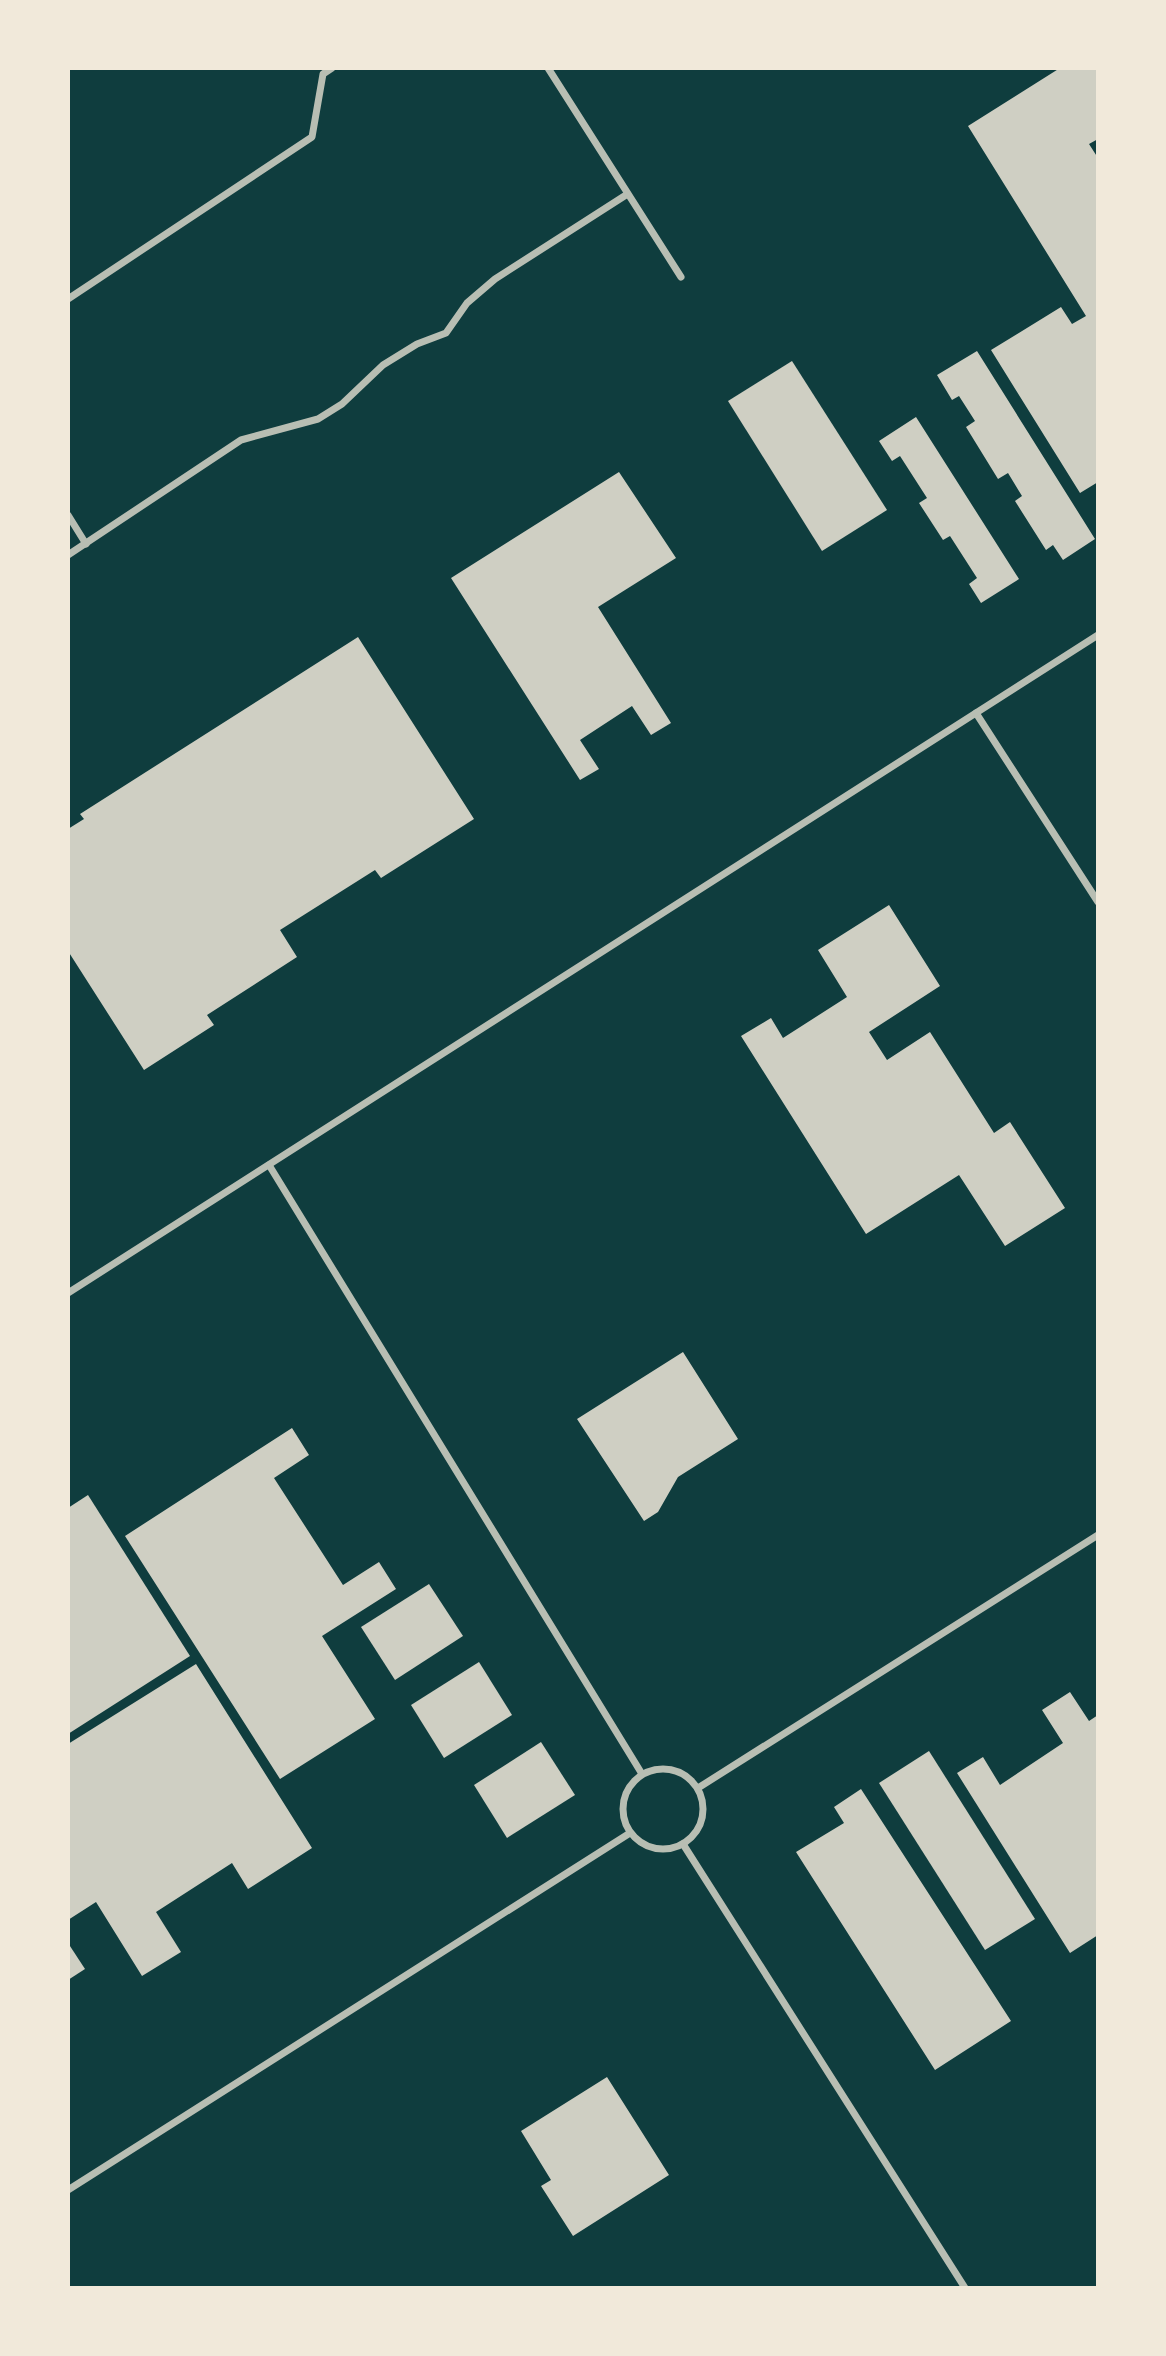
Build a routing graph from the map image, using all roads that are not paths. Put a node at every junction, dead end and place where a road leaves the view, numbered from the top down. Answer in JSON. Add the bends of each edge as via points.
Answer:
{"nodes":[{"id":1,"x":332,"y":68,"type":"edge"},
{"id":2,"x":548,"y":68,"type":"edge"},
{"id":3,"x":626,"y":195,"type":"junction"},
{"id":4,"x":681,"y":276,"type":"dead end"},
{"id":5,"x":68,"y":299,"type":"edge"},
{"id":6,"x":68,"y":515,"type":"edge"},
{"id":7,"x":86,"y":544,"type":"junction"},
{"id":8,"x":68,"y":555,"type":"edge"},
{"id":9,"x":1098,"y":635,"type":"edge"},
{"id":10,"x":976,"y":713,"type":"junction"},
{"id":11,"x":1098,"y":902,"type":"edge"},
{"id":12,"x":269,"y":1165,"type":"junction"},
{"id":13,"x":68,"y":1293,"type":"edge"},
{"id":14,"x":1098,"y":1535,"type":"edge"},
{"id":15,"x":642,"y":1774,"type":"junction"},
{"id":16,"x":698,"y":1788,"type":"junction"},
{"id":17,"x":630,"y":1833,"type":"junction"},
{"id":18,"x":683,"y":1844,"type":"junction"},
{"id":19,"x":68,"y":2190,"type":"edge"},
{"id":20,"x":965,"y":2288,"type":"edge"}],
"edges":[{"from":1,"to":5,"type":"street","via":[[323,74],[312,137]]},
{"from":2,"to":3,"type":"street"},
{"from":3,"to":4,"type":"street"},
{"from":3,"to":7,"type":"street","via":[[495,279],[467,303],[446,333],[383,365],[342,404],[318,419],[241,440]]},
{"from":6,"to":7,"type":"street"},
{"from":7,"to":8,"type":"street"},
{"from":9,"to":10,"type":"street"},
{"from":10,"to":11,"type":"street"},
{"from":10,"to":12,"type":"street"},
{"from":12,"to":13,"type":"street"},
{"from":12,"to":15,"type":"street"},
{"from":14,"to":16,"type":"street"},
{"from":15,"to":16,"type":"street","via":[[670,1769],[683,1773]]},
{"from":15,"to":17,"type":"street","via":[[626,1792],[623,1805]]},
{"from":16,"to":18,"type":"street","via":[[704,1815],[699,1829]]},
{"from":17,"to":18,"type":"street","via":[[655,1849]]},
{"from":17,"to":19,"type":"street"},
{"from":18,"to":20,"type":"street"}]}
